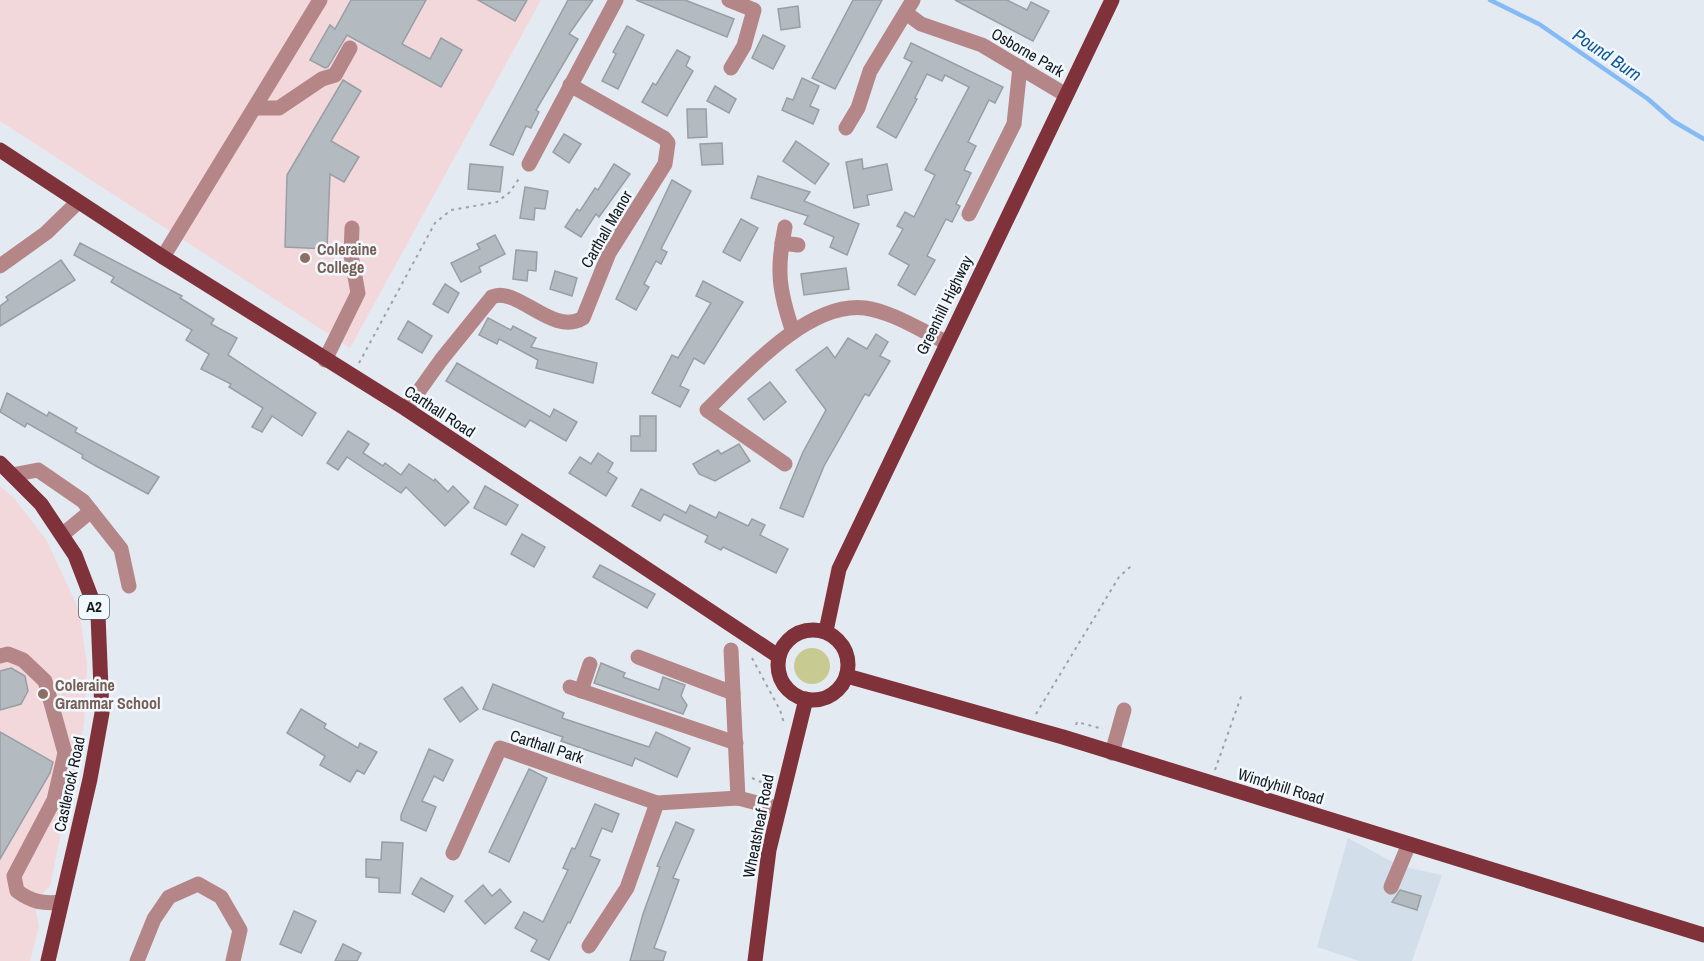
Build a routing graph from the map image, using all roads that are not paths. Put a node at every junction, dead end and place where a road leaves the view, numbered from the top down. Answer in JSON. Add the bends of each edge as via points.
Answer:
{"nodes":[{"id":1,"x":320,"y":0,"type":"edge"},
{"id":2,"x":616,"y":0,"type":"edge"},
{"id":3,"x":729,"y":0,"type":"edge"},
{"id":4,"x":1112,"y":0,"type":"edge"},
{"id":5,"x":909,"y":6,"type":"edge"},
{"id":6,"x":350,"y":48,"type":"dead end"},
{"id":7,"x":1020,"y":67,"type":"junction"},
{"id":8,"x":731,"y":68,"type":"dead end"},
{"id":9,"x":570,"y":85,"type":"junction"},
{"id":10,"x":1066,"y":95,"type":"junction"},
{"id":11,"x":255,"y":108,"type":"junction"},
{"id":12,"x":846,"y":128,"type":"dead end"},
{"id":13,"x":0,"y":150,"type":"edge"},
{"id":14,"x":528,"y":164,"type":"road end"},
{"id":15,"x":78,"y":202,"type":"junction"},
{"id":16,"x":969,"y":213,"type":"dead end"},
{"id":17,"x":785,"y":227,"type":"dead end"},
{"id":18,"x":352,"y":228,"type":"dead end"},
{"id":19,"x":782,"y":243,"type":"junction"},
{"id":20,"x":798,"y":245,"type":"dead end"},
{"id":21,"x":163,"y":257,"type":"junction"},
{"id":22,"x":0,"y":266,"type":"edge"},
{"id":23,"x":793,"y":332,"type":"junction"},
{"id":24,"x":946,"y":342,"type":"junction"},
{"id":25,"x":325,"y":360,"type":"junction"},
{"id":26,"x":406,"y":409,"type":"junction"},
{"id":27,"x":0,"y":463,"type":"edge"},
{"id":28,"x":785,"y":464,"type":"dead end"},
{"id":29,"x":12,"y":475,"type":"junction"},
{"id":30,"x":91,"y":511,"type":"junction"},
{"id":31,"x":62,"y":535,"type":"junction"},
{"id":32,"x":129,"y":585,"type":"dead end"},
{"id":33,"x":826,"y":631,"type":"junction"},
{"id":34,"x":731,"y":650,"type":"dead end"},
{"id":35,"x":0,"y":656,"type":"edge"},
{"id":36,"x":778,"y":656,"type":"junction"},
{"id":37,"x":638,"y":657,"type":"dead end"},
{"id":38,"x":590,"y":664,"type":"dead end"},
{"id":39,"x":847,"y":675,"type":"junction"},
{"id":40,"x":733,"y":693,"type":"junction"},
{"id":41,"x":806,"y":699,"type":"junction"},
{"id":42,"x":1124,"y":710,"type":"dead end"},
{"id":43,"x":736,"y":743,"type":"junction"},
{"id":44,"x":1112,"y":753,"type":"junction"},
{"id":45,"x":738,"y":798,"type":"junction"},
{"id":46,"x":657,"y":803,"type":"junction"},
{"id":47,"x":777,"y":808,"type":"junction"},
{"id":48,"x":1409,"y":844,"type":"junction"},
{"id":49,"x":453,"y":853,"type":"dead end"},
{"id":50,"x":1391,"y":887,"type":"dead end"},
{"id":51,"x":61,"y":902,"type":"junction"},
{"id":52,"x":1704,"y":935,"type":"edge"},
{"id":53,"x":589,"y":946,"type":"dead end"},
{"id":54,"x":48,"y":961,"type":"edge"},
{"id":55,"x":137,"y":961,"type":"edge"},
{"id":56,"x":233,"y":961,"type":"edge"},
{"id":57,"x":755,"y":961,"type":"edge"}],
"edges":[{"from":1,"to":11,"type":"street"},
{"from":2,"to":9,"type":"street"},
{"from":3,"to":8,"type":"street","via":[[754,10],[744,46]]},
{"from":4,"to":10,"type":"main road","name":"Greenhill Highway"},
{"from":5,"to":7,"type":"street","name":"Osborne Park","via":[[921,24],[982,45]]},
{"from":5,"to":12,"type":"street","name":"Osborne Park","via":[[870,70],[858,108]]},
{"from":6,"to":11,"type":"street","via":[[335,75],[322,79],[279,108]]},
{"from":7,"to":10,"type":"street","name":"Osborne Park"},
{"from":7,"to":16,"type":"street","via":[[1014,124]]},
{"from":9,"to":14,"type":"street"},
{"from":9,"to":26,"type":"street","name":"Carthall Manor","via":[[664,138],[668,143],[665,164],[609,253],[583,318],[577,322],[556,320],[505,295],[492,297]]},
{"from":10,"to":24,"type":"main road","name":"Greenhill Highway"},
{"from":11,"to":21,"type":"street"},
{"from":13,"to":15,"type":"main road","name":"Carthall Road"},
{"from":15,"to":21,"type":"main road","name":"Carthall Road"},
{"from":15,"to":22,"type":"street","via":[[46,233]]},
{"from":17,"to":19,"type":"street"},
{"from":18,"to":25,"type":"street","via":[[351,255],[358,293]]},
{"from":19,"to":20,"type":"street"},
{"from":19,"to":23,"type":"street","via":[[779,287]]},
{"from":21,"to":25,"type":"main road","name":"Carthall Road"},
{"from":23,"to":24,"type":"street","via":[[820,317],[865,308]]},
{"from":23,"to":28,"type":"street","via":[[707,410]]},
{"from":24,"to":33,"type":"main road","name":"Greenhill Highway","via":[[839,569]]},
{"from":25,"to":26,"type":"main road","name":"Carthall Road"},
{"from":26,"to":36,"type":"main road","name":"Carthall Road"},
{"from":27,"to":29,"type":"main road","name":"Castlerock Road","number":"A2"},
{"from":29,"to":30,"type":"street","via":[[38,470],[83,501]]},
{"from":29,"to":31,"type":"main road","name":"Castlerock Road","number":"A2","via":[[41,504]]},
{"from":30,"to":31,"type":"street"},
{"from":30,"to":32,"type":"street","via":[[121,549]]},
{"from":31,"to":51,"type":"main road","name":"Castlerock Road","number":"A2","via":[[75,555],[98,615],[102,713]]},
{"from":33,"to":36,"type":"main road","via":[[802,631],[783,645]]},
{"from":33,"to":39,"type":"main road","via":[[847,654]]},
{"from":34,"to":40,"type":"street"},
{"from":35,"to":51,"type":"street","via":[[8,654],[23,660],[45,681],[64,753],[54,800],[14,876],[17,891],[42,904]]},
{"from":36,"to":41,"type":"main road","via":[[786,688]]},
{"from":37,"to":40,"type":"street"},
{"from":38,"to":43,"type":"street","via":[[575,689]]},
{"from":39,"to":41,"type":"main road","via":[[843,685],[826,698]]},
{"from":39,"to":44,"type":"main road","name":"Windyhill Road"},
{"from":40,"to":43,"type":"street"},
{"from":41,"to":47,"type":"main road","name":"Wheatsheaf Road"},
{"from":42,"to":44,"type":"street"},
{"from":43,"to":45,"type":"street"},
{"from":44,"to":48,"type":"main road","name":"Windyhill Road"},
{"from":45,"to":46,"type":"street","name":"Carthall Park"},
{"from":45,"to":47,"type":"street","name":"Carthall Park"},
{"from":46,"to":49,"type":"street","name":"Carthall Park","via":[[500,748]]},
{"from":46,"to":53,"type":"street","via":[[627,888]]},
{"from":47,"to":57,"type":"main road","name":"Wheatsheaf Road"},
{"from":48,"to":50,"type":"street"},
{"from":48,"to":52,"type":"main road","name":"Windyhill Road"},
{"from":51,"to":54,"type":"main road","name":"Castlerock Road","number":"A2"},
{"from":55,"to":56,"type":"street","via":[[154,919],[169,897],[198,884],[221,897],[240,930]]}]}
